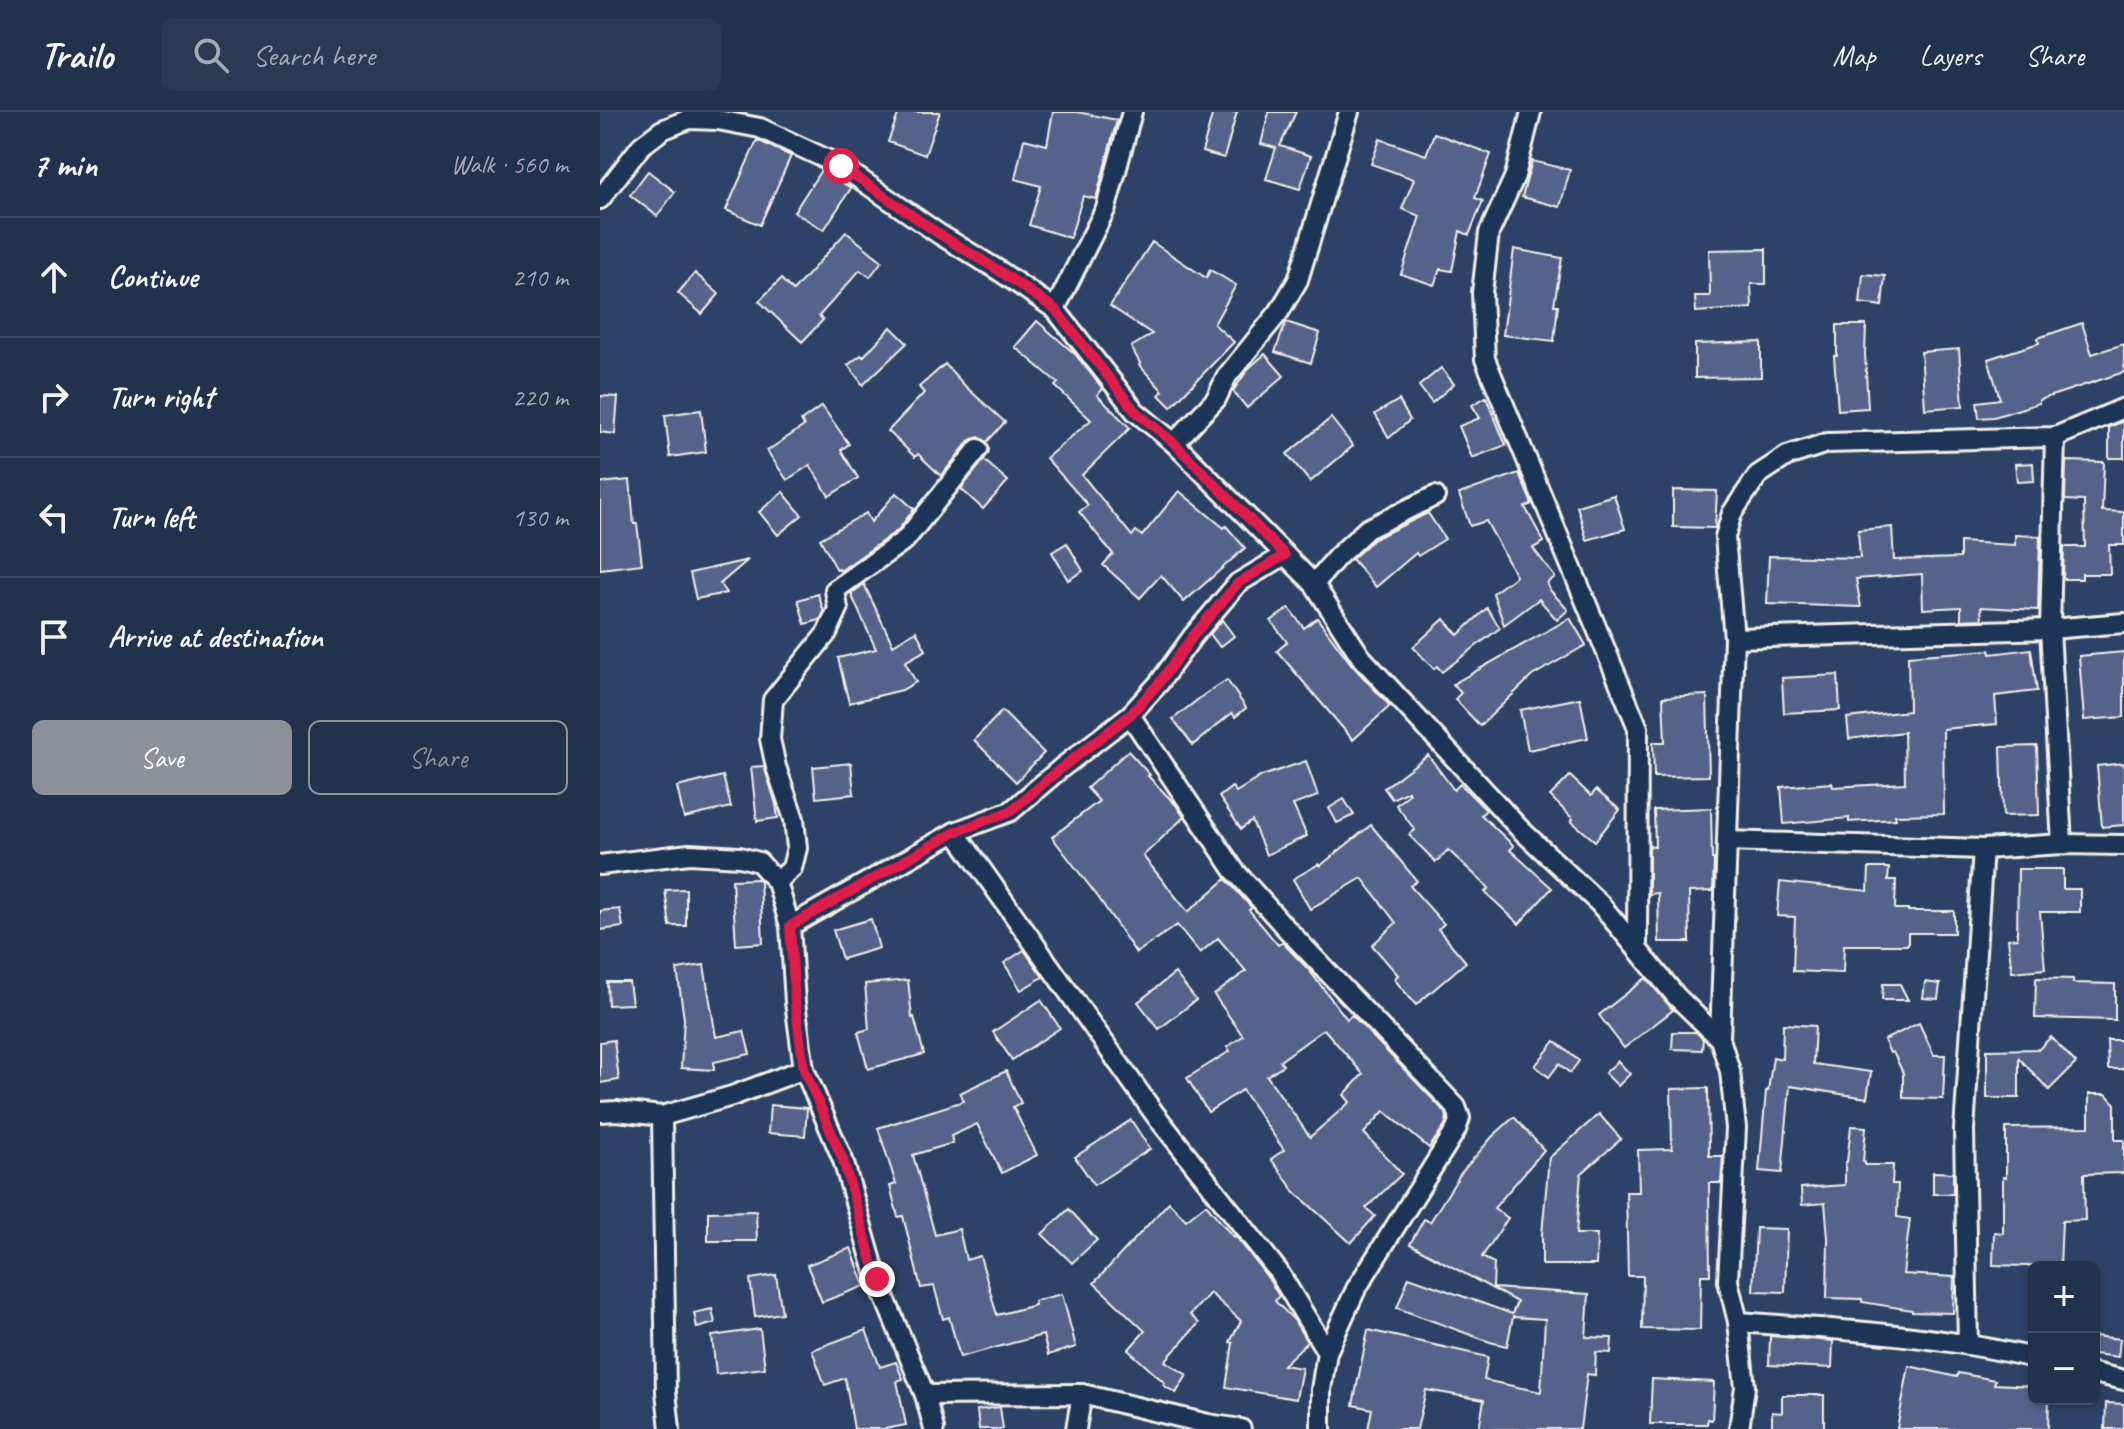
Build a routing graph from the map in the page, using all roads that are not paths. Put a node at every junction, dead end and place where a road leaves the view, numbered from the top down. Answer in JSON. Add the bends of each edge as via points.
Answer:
{"nodes":[{"id":1,"x":1132,"y":112,"type":"edge"},
{"id":2,"x":1349,"y":112,"type":"edge"},
{"id":3,"x":1531,"y":112,"type":"edge"},
{"id":4,"x":600,"y":199,"type":"edge"},
{"id":5,"x":1055,"y":309,"type":"junction"},
{"id":6,"x":2124,"y":408,"type":"edge"},
{"id":7,"x":2055,"y":437,"type":"junction"},
{"id":8,"x":1174,"y":443,"type":"junction"},
{"id":9,"x":978,"y":449,"type":"dead end"},
{"id":10,"x":1435,"y":496,"type":"dead end"},
{"id":11,"x":1285,"y":555,"type":"junction"},
{"id":12,"x":1314,"y":584,"type":"junction"},
{"id":13,"x":2124,"y":623,"type":"edge"},
{"id":14,"x":2050,"y":629,"type":"junction"},
{"id":15,"x":1734,"y":638,"type":"junction"},
{"id":16,"x":1130,"y":715,"type":"junction"},
{"id":17,"x":955,"y":832,"type":"junction"},
{"id":18,"x":1727,"y":841,"type":"junction"},
{"id":19,"x":2062,"y":844,"type":"junction"},
{"id":20,"x":2124,"y":845,"type":"edge"},
{"id":21,"x":1983,"y":849,"type":"junction"},
{"id":22,"x":600,"y":865,"type":"edge"},
{"id":23,"x":777,"y":882,"type":"junction"},
{"id":24,"x":790,"y":926,"type":"junction"},
{"id":25,"x":1637,"y":949,"type":"junction"},
{"id":26,"x":1720,"y":1039,"type":"junction"},
{"id":27,"x":804,"y":1069,"type":"junction"},
{"id":28,"x":600,"y":1112,"type":"edge"},
{"id":29,"x":662,"y":1116,"type":"junction"},
{"id":30,"x":1738,"y":1322,"type":"junction"},
{"id":31,"x":1968,"y":1345,"type":"junction"},
{"id":32,"x":1327,"y":1352,"type":"junction"},
{"id":33,"x":2028,"y":1357,"type":"edge"},
{"id":34,"x":2100,"y":1374,"type":"edge"},
{"id":35,"x":2124,"y":1380,"type":"edge"},
{"id":36,"x":1082,"y":1394,"type":"junction"},
{"id":37,"x":925,"y":1395,"type":"junction"},
{"id":38,"x":670,"y":1429,"type":"edge"},
{"id":39,"x":934,"y":1429,"type":"edge"},
{"id":40,"x":1076,"y":1429,"type":"edge"},
{"id":41,"x":1241,"y":1429,"type":"edge"},
{"id":42,"x":1321,"y":1429,"type":"edge"},
{"id":43,"x":1739,"y":1429,"type":"edge"}],
"edges":[{"from":1,"to":5,"type":"street","via":[[1106,208]]},
{"from":2,"to":8,"type":"street","via":[[1298,280],[1216,399]]},
{"from":3,"to":25,"type":"street","via":[[1515,176],[1489,233],[1482,293],[1485,359],[1638,728]]},
{"from":4,"to":5,"type":"street","via":[[641,146],[662,130],[689,119],[760,128],[841,166]]},
{"from":5,"to":8,"type":"street","via":[[1135,411]]},
{"from":6,"to":7,"type":"street"},
{"from":7,"to":14,"type":"street"},
{"from":7,"to":15,"type":"street","via":[[1827,443],[1787,456],[1758,475],[1732,513],[1725,537]]},
{"from":8,"to":11,"type":"street"},
{"from":9,"to":23,"type":"street","via":[[906,539],[835,590],[838,609],[827,633],[773,700],[770,739],[794,819],[797,848],[792,868]]},
{"from":10,"to":12,"type":"street","via":[[1367,529]]},
{"from":11,"to":12,"type":"street"},
{"from":11,"to":16,"type":"street","via":[[1238,583]]},
{"from":12,"to":25,"type":"street","via":[[1361,657],[1519,828],[1600,904]]},
{"from":13,"to":14,"type":"street"},
{"from":14,"to":15,"type":"street"},
{"from":14,"to":19,"type":"street"},
{"from":15,"to":18,"type":"street"},
{"from":16,"to":17,"type":"street","via":[[1011,811]]},
{"from":16,"to":32,"type":"street","via":[[1234,870],[1456,1107],[1460,1118],[1356,1289]]},
{"from":17,"to":24,"type":"street"},
{"from":17,"to":32,"type":"street","via":[[1154,1113],[1278,1271]]},
{"from":18,"to":21,"type":"street"},
{"from":18,"to":26,"type":"street"},
{"from":19,"to":20,"type":"street"},
{"from":19,"to":21,"type":"street"},
{"from":21,"to":31,"type":"street","via":[[1964,1130]]},
{"from":22,"to":23,"type":"street","via":[[689,854],[740,857],[759,862]]},
{"from":23,"to":24,"type":"street"},
{"from":24,"to":27,"type":"street"},
{"from":25,"to":26,"type":"street"},
{"from":26,"to":30,"type":"street","via":[[1730,1071],[1736,1128],[1728,1281]]},
{"from":27,"to":29,"type":"street"},
{"from":27,"to":37,"type":"street","via":[[843,1160],[877,1279]]},
{"from":28,"to":29,"type":"street"},
{"from":29,"to":38,"type":"street"},
{"from":30,"to":31,"type":"street"},
{"from":30,"to":43,"type":"street","via":[[1745,1387]]},
{"from":31,"to":33,"type":"street"},
{"from":32,"to":42,"type":"street"},
{"from":34,"to":35,"type":"street"},
{"from":36,"to":37,"type":"street"},
{"from":36,"to":40,"type":"street"},
{"from":36,"to":41,"type":"street"},
{"from":37,"to":39,"type":"street"}]}
